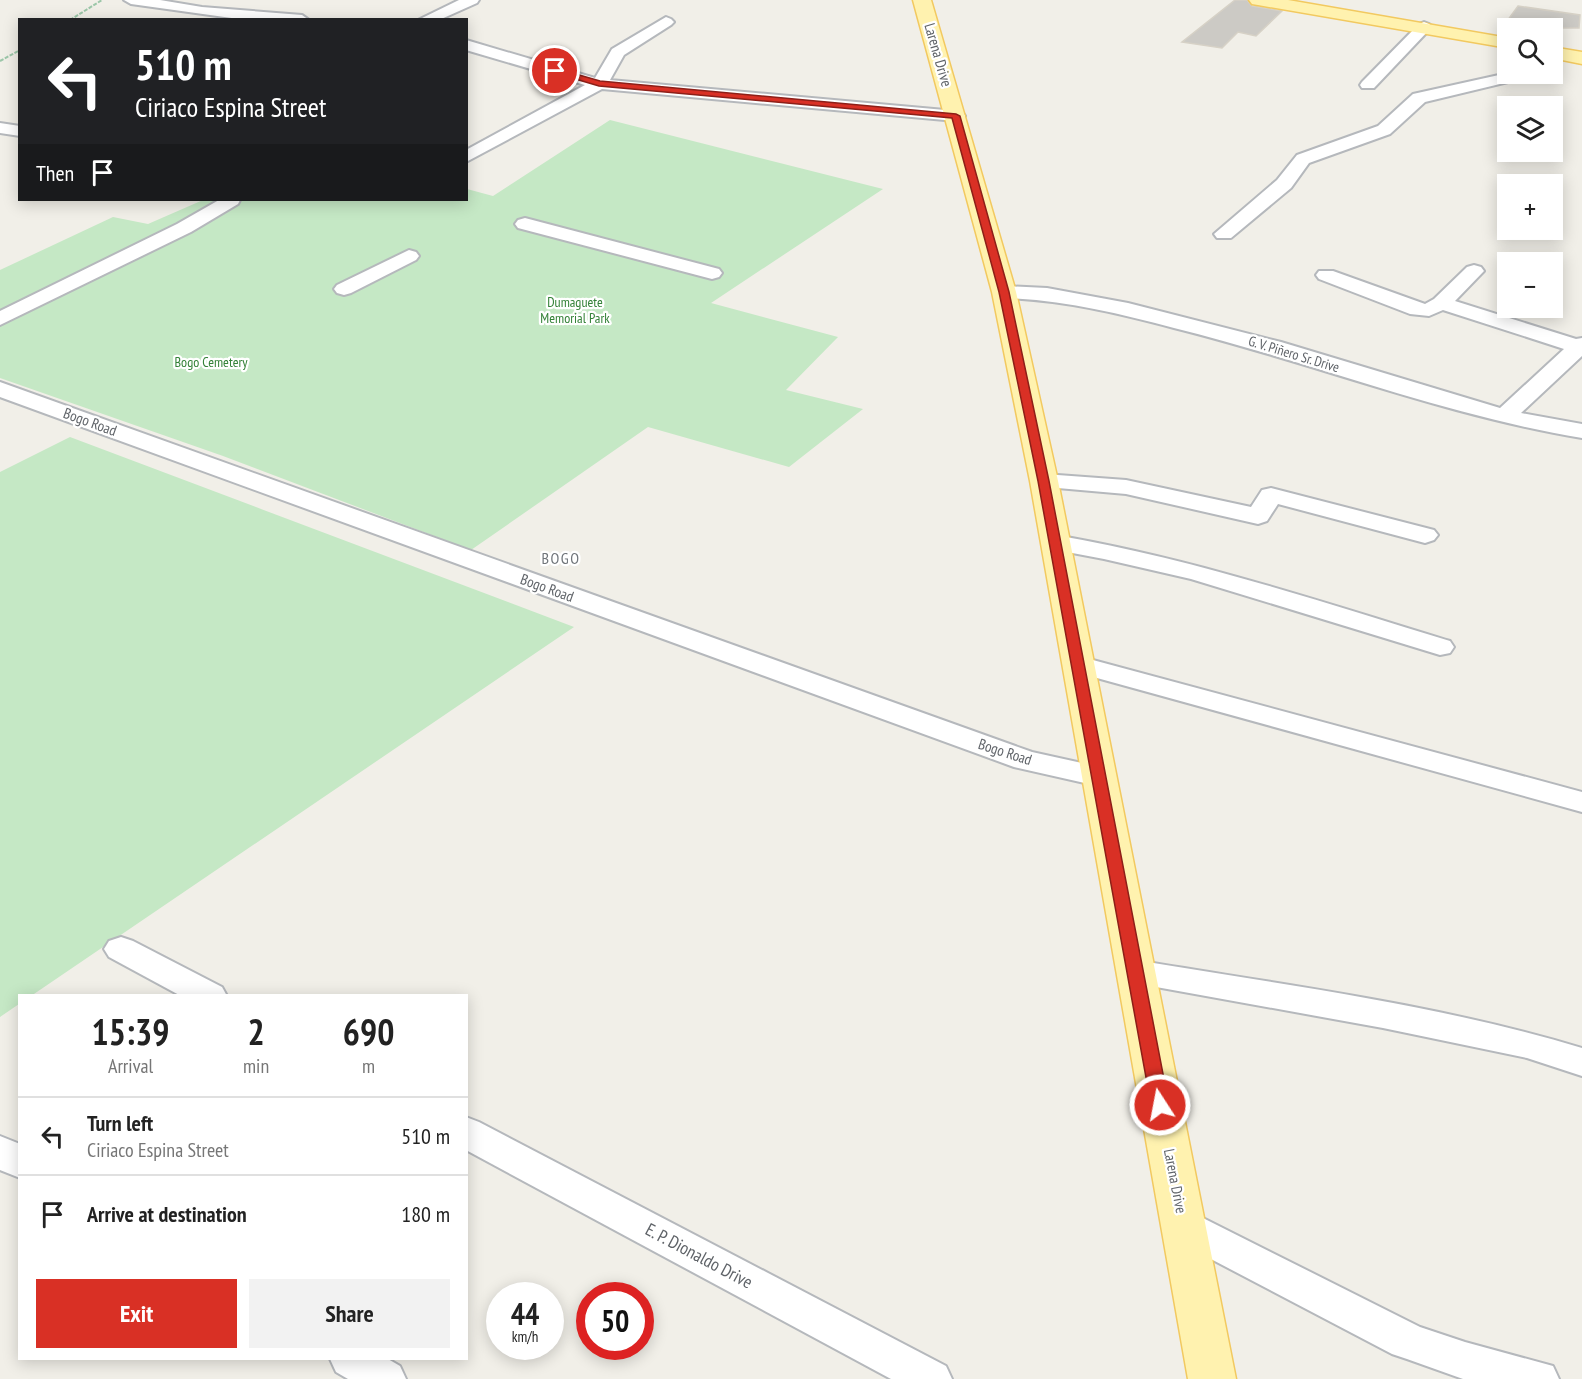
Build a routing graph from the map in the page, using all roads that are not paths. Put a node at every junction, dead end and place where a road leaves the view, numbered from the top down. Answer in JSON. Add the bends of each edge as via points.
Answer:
{"nodes":[{"id":1,"x":131,"y":0,"type":"edge"},
{"id":2,"x":472,"y":0,"type":"edge"},
{"id":3,"x":920,"y":0,"type":"edge"},
{"id":4,"x":1258,"y":0,"type":"edge"},
{"id":5,"x":163,"y":5,"type":"junction"},
{"id":6,"x":146,"y":15,"type":"dead end"},
{"id":7,"x":283,"y":18,"type":"edge"},
{"id":8,"x":429,"y":18,"type":"edge"},
{"id":9,"x":666,"y":22,"type":"dead end"},
{"id":10,"x":1424,"y":27,"type":"junction"},
{"id":11,"x":1497,"y":41,"type":"edge"},
{"id":12,"x":468,"y":46,"type":"edge"},
{"id":13,"x":1563,"y":53,"type":"edge"},
{"id":14,"x":1580,"y":55,"type":"edge"},
{"id":15,"x":1497,"y":80,"type":"edge"},
{"id":16,"x":599,"y":84,"type":"junction"},
{"id":17,"x":1368,"y":85,"type":"dead end"},
{"id":18,"x":956,"y":116,"type":"junction"},
{"id":19,"x":0,"y":128,"type":"edge"},
{"id":20,"x":18,"y":131,"type":"edge"},
{"id":21,"x":472,"y":160,"type":"edge"},
{"id":22,"x":229,"y":201,"type":"edge"},
{"id":23,"x":525,"y":224,"type":"dead end"},
{"id":24,"x":1224,"y":234,"type":"dead end"},
{"id":25,"x":409,"y":256,"type":"dead end"},
{"id":26,"x":1474,"y":271,"type":"dead end"},
{"id":27,"x":712,"y":273,"type":"dead end"},
{"id":28,"x":1326,"y":275,"type":"dead end"},
{"id":29,"x":344,"y":290,"type":"dead end"},
{"id":30,"x":1004,"y":292,"type":"junction"},
{"id":31,"x":1441,"y":303,"type":"junction"},
{"id":32,"x":0,"y":319,"type":"edge"},
{"id":33,"x":1581,"y":345,"type":"edge"},
{"id":34,"x":0,"y":389,"type":"edge"},
{"id":35,"x":1504,"y":416,"type":"junction"},
{"id":36,"x":1582,"y":431,"type":"edge"},
{"id":37,"x":1044,"y":481,"type":"junction"},
{"id":38,"x":1425,"y":535,"type":"dead end"},
{"id":39,"x":1055,"y":543,"type":"junction"},
{"id":40,"x":1440,"y":647,"type":"dead end"},
{"id":41,"x":1078,"y":664,"type":"junction"},
{"id":42,"x":1098,"y":776,"type":"junction"},
{"id":43,"x":1582,"y":802,"type":"edge"},
{"id":44,"x":121,"y":949,"type":"dead end"},
{"id":45,"x":1135,"y":972,"type":"junction"},
{"id":46,"x":206,"y":994,"type":"edge"},
{"id":47,"x":1582,"y":1062,"type":"edge"},
{"id":48,"x":468,"y":1133,"type":"edge"},
{"id":49,"x":0,"y":1151,"type":"edge"},
{"id":50,"x":18,"y":1162,"type":"edge"},
{"id":51,"x":1183,"y":1226,"type":"junction"},
{"id":52,"x":353,"y":1360,"type":"edge"},
{"id":53,"x":385,"y":1379,"type":"edge"},
{"id":54,"x":931,"y":1379,"type":"edge"},
{"id":55,"x":1212,"y":1379,"type":"edge"},
{"id":56,"x":1538,"y":1379,"type":"edge"}],
"edges":[{"from":1,"to":5,"type":"street"},
{"from":2,"to":8,"type":"street"},
{"from":3,"to":18,"type":"main road","name":"Larena Drive"},
{"from":4,"to":10,"type":"main road"},
{"from":5,"to":6,"type":"street"},
{"from":5,"to":7,"type":"street"},
{"from":9,"to":16,"type":"street","via":[[618,52]]},
{"from":10,"to":11,"type":"main road"},
{"from":10,"to":17,"type":"street"},
{"from":12,"to":16,"type":"street"},
{"from":13,"to":14,"type":"main road"},
{"from":15,"to":24,"type":"street","via":[[1419,98],[1384,130],[1304,159],[1284,184]]},
{"from":16,"to":18,"type":"street"},
{"from":16,"to":21,"type":"street"},
{"from":18,"to":30,"type":"main road","name":"Larena Drive"},
{"from":19,"to":20,"type":"street"},
{"from":22,"to":32,"type":"street","via":[[184,228]]},
{"from":23,"to":27,"type":"street"},
{"from":25,"to":29,"type":"street"},
{"from":26,"to":31,"type":"street"},
{"from":28,"to":31,"type":"street","via":[[1417,310],[1428,310]]},
{"from":30,"to":35,"type":"street","name":"G. V. Piñero Sr. Drive","via":[[1053,293],[1110,304],[1261,343]]},
{"from":30,"to":37,"type":"main road","name":"Larena Drive"},
{"from":31,"to":33,"type":"street"},
{"from":33,"to":35,"type":"street"},
{"from":34,"to":42,"type":"street","name":"Bogo Road","via":[[1025,760]]},
{"from":35,"to":36,"type":"street","name":"G. V. Piñero Sr. Drive"},
{"from":37,"to":38,"type":"street","via":[[1126,487],[1258,516],[1271,495]]},
{"from":37,"to":39,"type":"main road","name":"Larena Drive"},
{"from":39,"to":40,"type":"street","via":[[1163,563]]},
{"from":39,"to":41,"type":"main road","name":"Larena Drive"},
{"from":41,"to":42,"type":"main road","name":"Larena Drive"},
{"from":41,"to":43,"type":"street"},
{"from":42,"to":45,"type":"main road","name":"Larena Drive"},
{"from":44,"to":46,"type":"street"},
{"from":45,"to":47,"type":"street","via":[[1383,1015],[1528,1045]]},
{"from":45,"to":51,"type":"main road","name":"Larena Drive"},
{"from":48,"to":54,"type":"street","name":"E. P. Dionaldo Drive"},
{"from":49,"to":50,"type":"street"},
{"from":51,"to":55,"type":"main road","name":"Larena Drive"},
{"from":51,"to":56,"type":"street","via":[[1407,1341],[1465,1361]]},
{"from":52,"to":53,"type":"street"}]}
